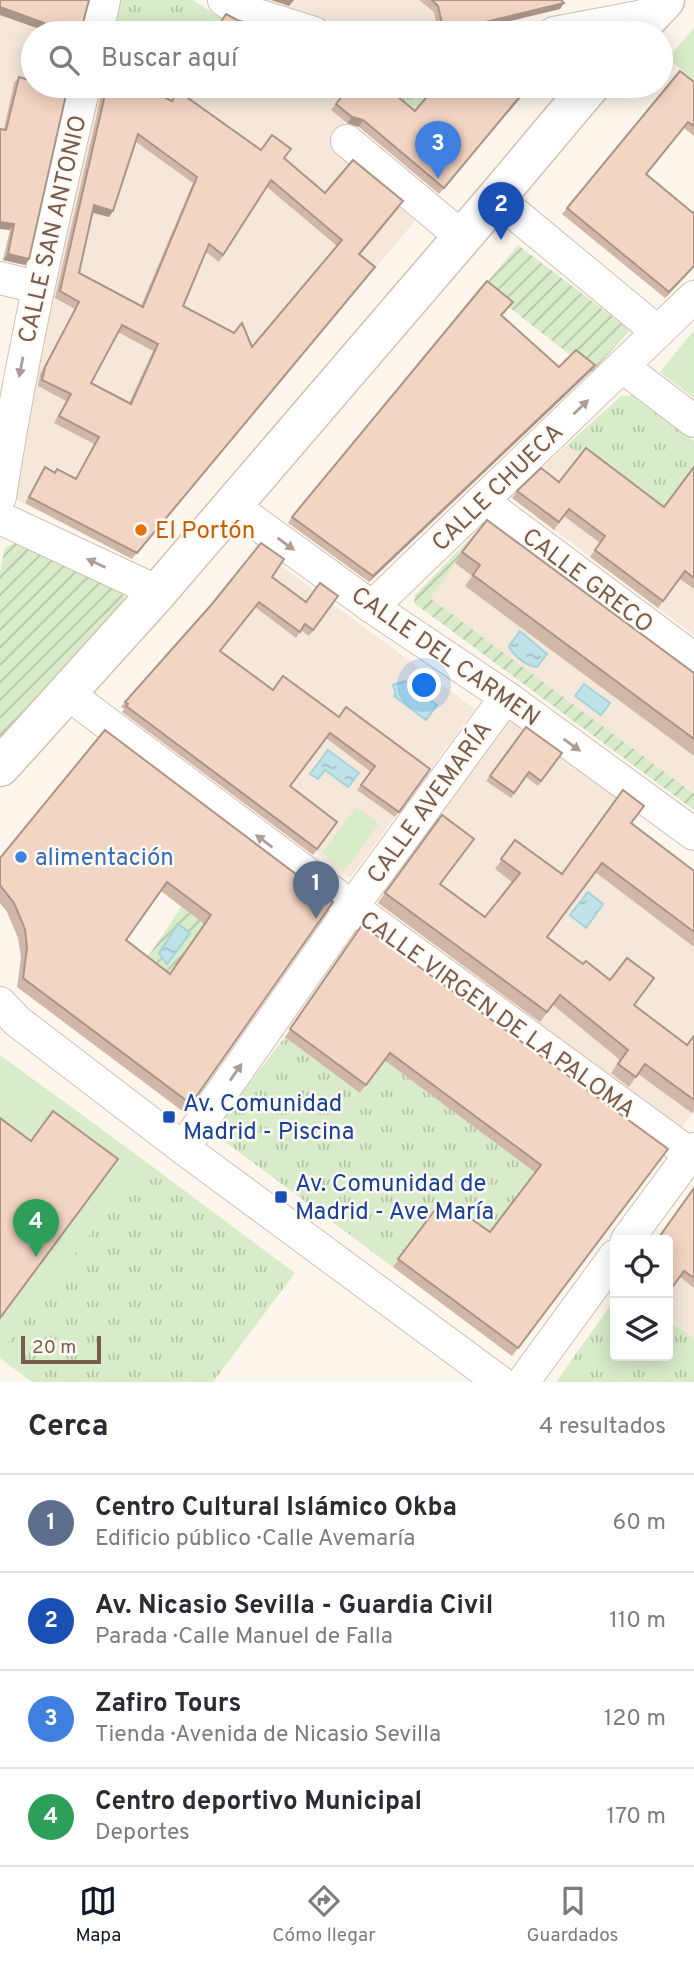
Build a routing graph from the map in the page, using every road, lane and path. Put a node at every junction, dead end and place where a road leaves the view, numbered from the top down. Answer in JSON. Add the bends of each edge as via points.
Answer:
{"nodes":[{"id":1,"x":104,"y":0,"type":"edge"},
{"id":2,"x":224,"y":0,"type":"edge"},
{"id":3,"x":649,"y":16,"type":"edge"},
{"id":4,"x":100,"y":21,"type":"edge"},
{"id":5,"x":276,"y":21,"type":"edge"},
{"id":6,"x":621,"y":21,"type":"edge"},
{"id":7,"x":81,"y":98,"type":"edge"},
{"id":8,"x":580,"y":98,"type":"edge"},
{"id":9,"x":347,"y":141,"type":"dead end"},
{"id":10,"x":496,"y":198,"type":"junction"},
{"id":11,"x":462,"y":237,"type":"junction"},
{"id":12,"x":0,"y":278,"type":"edge"},
{"id":13,"x":37,"y":287,"type":"junction"},
{"id":14,"x":694,"y":298,"type":"edge"},
{"id":15,"x":657,"y":332,"type":"junction"},
{"id":16,"x":623,"y":367,"type":"junction"},
{"id":17,"x":694,"y":421,"type":"edge"},
{"id":18,"x":0,"y":497,"type":"edge"},
{"id":19,"x":482,"y":501,"type":"junction"},
{"id":20,"x":230,"y":505,"type":"junction"},
{"id":21,"x":0,"y":518,"type":"edge"},
{"id":22,"x":158,"y":592,"type":"junction"},
{"id":23,"x":372,"y":607,"type":"junction"},
{"id":24,"x":694,"y":659,"type":"edge"},
{"id":25,"x":68,"y":694,"type":"junction"},
{"id":26,"x":506,"y":696,"type":"junction"},
{"id":27,"x":0,"y":767,"type":"edge"},
{"id":28,"x":694,"y":834,"type":"edge"},
{"id":29,"x":352,"y":907,"type":"junction"},
{"id":30,"x":6,"y":1013,"type":"edge"},
{"id":31,"x":183,"y":1149,"type":"junction"},
{"id":32,"x":693,"y":1154,"type":"edge"},
{"id":33,"x":631,"y":1235,"type":"edge"},
{"id":34,"x":610,"y":1263,"type":"edge"},
{"id":35,"x":500,"y":1382,"type":"edge"},
{"id":36,"x":523,"y":1382,"type":"edge"}],
"edges":[{"from":1,"to":4,"type":"street"},
{"from":2,"to":5,"type":"street"},
{"from":3,"to":6,"type":"street"},
{"from":7,"to":13,"type":"street","name":"CALLE SAN ANTONIO"},
{"from":8,"to":10,"type":"main road"},
{"from":9,"to":11,"type":"street"},
{"from":10,"to":11,"type":"main road"},
{"from":10,"to":15,"type":"street"},
{"from":11,"to":20,"type":"main road"},
{"from":12,"to":13,"type":"street"},
{"from":13,"to":18,"type":"street","name":"CALLE SAN ANTONIO","one_way":true},
{"from":14,"to":15,"type":"street","name":"CALLE CHUECA"},
{"from":15,"to":16,"type":"street","name":"CALLE CHUECA"},
{"from":16,"to":17,"type":"street"},
{"from":19,"to":16,"type":"street","name":"CALLE CHUECA","one_way":true},
{"from":19,"to":23,"type":"street","name":"CALLE CHUECA"},
{"from":19,"to":24,"type":"street","name":"CALLE GRECO"},
{"from":20,"to":22,"type":"main road"},
{"from":20,"to":23,"type":"street","name":"CALLE DEL CARMEN","one_way":true},
{"from":22,"to":21,"type":"street","one_way":true},
{"from":22,"to":25,"type":"main road"},
{"from":23,"to":26,"type":"street","name":"CALLE DEL CARMEN"},
{"from":25,"to":27,"type":"main road"},
{"from":29,"to":25,"type":"street","name":"CALLE VIRGEN DE LA PALOMA","one_way":true},
{"from":26,"to":28,"type":"street","name":"CALLE DEL CARMEN","one_way":true},
{"from":26,"to":29,"type":"street","name":"CALLE AVEMARÍA"},
{"from":31,"to":29,"type":"street","name":"CALLE AVEMARÍA","one_way":true},
{"from":29,"to":32,"type":"street","name":"CALLE VIRGEN DE LA PALOMA"},
{"from":30,"to":31,"type":"street"},
{"from":31,"to":35,"type":"street"},
{"from":32,"to":33,"type":"street"},
{"from":34,"to":36,"type":"street"}]}
